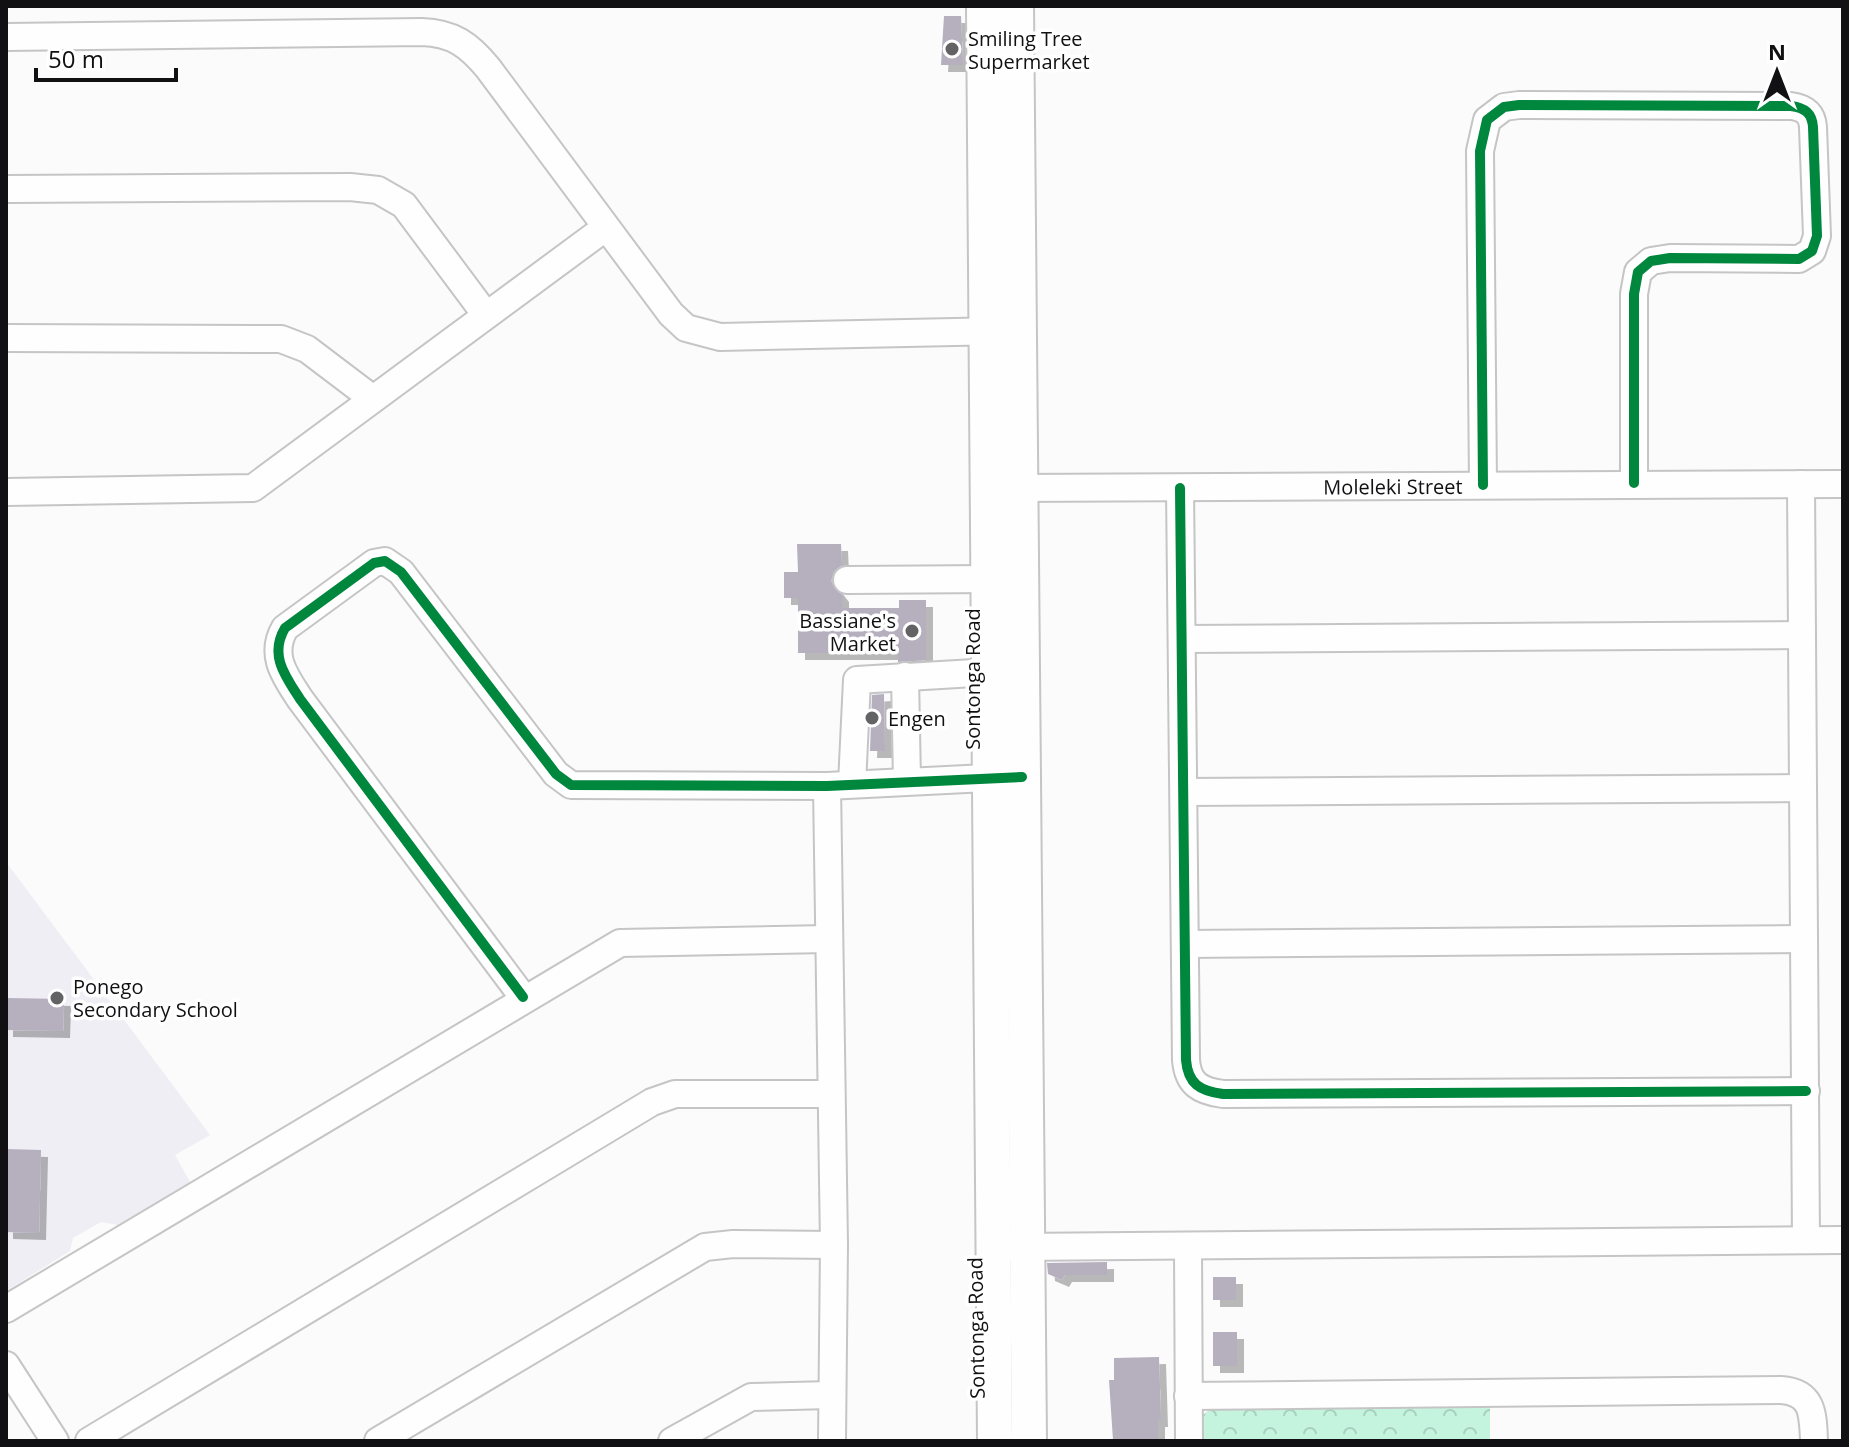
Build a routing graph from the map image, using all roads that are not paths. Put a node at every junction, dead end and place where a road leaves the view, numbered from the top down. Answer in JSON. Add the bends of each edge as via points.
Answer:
{"nodes":[{"id":1,"x":984,"y":6,"type":"edge"},
{"id":2,"x":1016,"y":6,"type":"edge"},
{"id":3,"x":6,"y":37,"type":"edge"},
{"id":4,"x":6,"y":189,"type":"edge"},
{"id":5,"x":605,"y":228,"type":"junction"},
{"id":6,"x":486,"y":315,"type":"junction"},
{"id":7,"x":1002,"y":331,"type":"junction"},
{"id":8,"x":6,"y":338,"type":"edge"},
{"id":9,"x":373,"y":399,"type":"junction"},
{"id":10,"x":1634,"y":483,"type":"junction"},
{"id":11,"x":1801,"y":484,"type":"junction"},
{"id":12,"x":1843,"y":484,"type":"edge"},
{"id":13,"x":1483,"y":485,"type":"junction"},
{"id":14,"x":1004,"y":488,"type":"junction"},
{"id":15,"x":1180,"y":488,"type":"junction"},
{"id":16,"x":6,"y":492,"type":"edge"},
{"id":17,"x":991,"y":579,"type":"junction"},
{"id":18,"x":847,"y":580,"type":"dead end"},
{"id":19,"x":1802,"y":635,"type":"junction"},
{"id":20,"x":1183,"y":639,"type":"junction"},
{"id":21,"x":991,"y":672,"type":"junction"},
{"id":22,"x":905,"y":676,"type":"junction"},
{"id":23,"x":1006,"y":777,"type":"junction"},
{"id":24,"x":907,"y":781,"type":"junction"},
{"id":25,"x":840,"y":785,"type":"junction"},
{"id":26,"x":1803,"y":788,"type":"junction"},
{"id":27,"x":1184,"y":792,"type":"junction"},
{"id":28,"x":828,"y":939,"type":"junction"},
{"id":29,"x":1803,"y":939,"type":"junction"},
{"id":30,"x":1185,"y":944,"type":"junction"},
{"id":31,"x":523,"y":997,"type":"junction"},
{"id":32,"x":1806,"y":1091,"type":"junction"},
{"id":33,"x":830,"y":1094,"type":"junction"},
{"id":34,"x":1806,"y":1240,"type":"junction"},
{"id":35,"x":1843,"y":1240,"type":"edge"},
{"id":36,"x":834,"y":1245,"type":"junction"},
{"id":37,"x":1028,"y":1247,"type":"junction"},
{"id":38,"x":993,"y":1248,"type":"junction"},
{"id":39,"x":1188,"y":1248,"type":"junction"},
{"id":40,"x":6,"y":1309,"type":"edge"},
{"id":41,"x":6,"y":1365,"type":"edge"},
{"id":42,"x":831,"y":1395,"type":"junction"},
{"id":43,"x":1188,"y":1396,"type":"junction"},
{"id":44,"x":55,"y":1441,"type":"edge"},
{"id":45,"x":89,"y":1441,"type":"edge"},
{"id":46,"x":378,"y":1441,"type":"edge"},
{"id":47,"x":672,"y":1441,"type":"edge"},
{"id":48,"x":832,"y":1441,"type":"edge"},
{"id":49,"x":995,"y":1441,"type":"edge"},
{"id":50,"x":1029,"y":1441,"type":"edge"},
{"id":51,"x":1189,"y":1441,"type":"edge"},
{"id":52,"x":1814,"y":1441,"type":"edge"}],
"edges":[{"from":1,"to":7,"type":"main road","name":"Sontonga Road"},
{"from":2,"to":7,"type":"main road","name":"Sontonga Road"},
{"from":3,"to":5,"type":"street","via":[[448,35],[488,68]]},
{"from":4,"to":6,"type":"street","via":[[378,190],[411,211]]},
{"from":5,"to":6,"type":"street"},
{"from":5,"to":7,"type":"street","via":[[679,322],[698,333],[734,337]]},
{"from":6,"to":9,"type":"street"},
{"from":7,"to":14,"type":"main road","name":"Sontonga Road"},
{"from":8,"to":9,"type":"street","via":[[281,339],[307,349]]},
{"from":9,"to":16,"type":"street","via":[[253,488]]},
{"from":10,"to":11,"type":"street","name":"Moleleki Street"},
{"from":10,"to":13,"type":"street","name":"Moleleki Street"},
{"from":10,"to":13,"type":"street","via":[[1638,272],[1660,259],[1799,259],[1812,251],[1817,236],[1813,127],[1803,109],[1519,105],[1504,107],[1487,120],[1480,151]]},
{"from":11,"to":12,"type":"street","name":"Moleleki Street"},
{"from":11,"to":19,"type":"street"},
{"from":13,"to":15,"type":"street","name":"Moleleki Street"},
{"from":14,"to":15,"type":"street","name":"Moleleki Street"},
{"from":14,"to":17,"type":"main road","name":"Sontonga Road"},
{"from":14,"to":23,"type":"main road","name":"Sontonga Road"},
{"from":15,"to":20,"type":"street"},
{"from":17,"to":18,"type":"street"},
{"from":17,"to":21,"type":"main road","name":"Sontonga Road"},
{"from":19,"to":20,"type":"street"},
{"from":19,"to":26,"type":"street"},
{"from":20,"to":27,"type":"street"},
{"from":21,"to":22,"type":"street"},
{"from":21,"to":23,"type":"main road","name":"Sontonga Road"},
{"from":22,"to":24,"type":"street"},
{"from":22,"to":25,"type":"street","via":[[856,682]]},
{"from":23,"to":24,"type":"street"},
{"from":23,"to":37,"type":"main road","name":"Sontonga Road"},
{"from":23,"to":38,"type":"main road","name":"Sontonga Road"},
{"from":24,"to":25,"type":"street"},
{"from":25,"to":28,"type":"street"},
{"from":25,"to":31,"type":"street","via":[[571,785],[556,774],[394,565],[374,563],[360,572],[285,628],[278,649],[284,674]]},
{"from":26,"to":27,"type":"street"},
{"from":26,"to":29,"type":"street"},
{"from":27,"to":30,"type":"street"},
{"from":28,"to":31,"type":"street","via":[[620,943]]},
{"from":28,"to":33,"type":"street"},
{"from":29,"to":30,"type":"street"},
{"from":29,"to":32,"type":"street"},
{"from":30,"to":32,"type":"street","via":[[1187,1072],[1198,1088],[1209,1092]]},
{"from":31,"to":40,"type":"street"},
{"from":32,"to":34,"type":"street"},
{"from":33,"to":36,"type":"street"},
{"from":33,"to":45,"type":"street","via":[[665,1096]]},
{"from":34,"to":35,"type":"street"},
{"from":34,"to":39,"type":"street"},
{"from":36,"to":42,"type":"street"},
{"from":36,"to":46,"type":"street","via":[[705,1247]]},
{"from":37,"to":38,"type":"street"},
{"from":37,"to":39,"type":"street"},
{"from":37,"to":50,"type":"main road","name":"Sontonga Road"},
{"from":38,"to":49,"type":"main road","name":"Sontonga Road"},
{"from":39,"to":43,"type":"street"},
{"from":41,"to":44,"type":"street"},
{"from":42,"to":47,"type":"street","via":[[751,1397]]},
{"from":42,"to":48,"type":"street"},
{"from":43,"to":51,"type":"street"},
{"from":43,"to":52,"type":"street","via":[[1781,1390],[1802,1394],[1809,1402]]}]}
